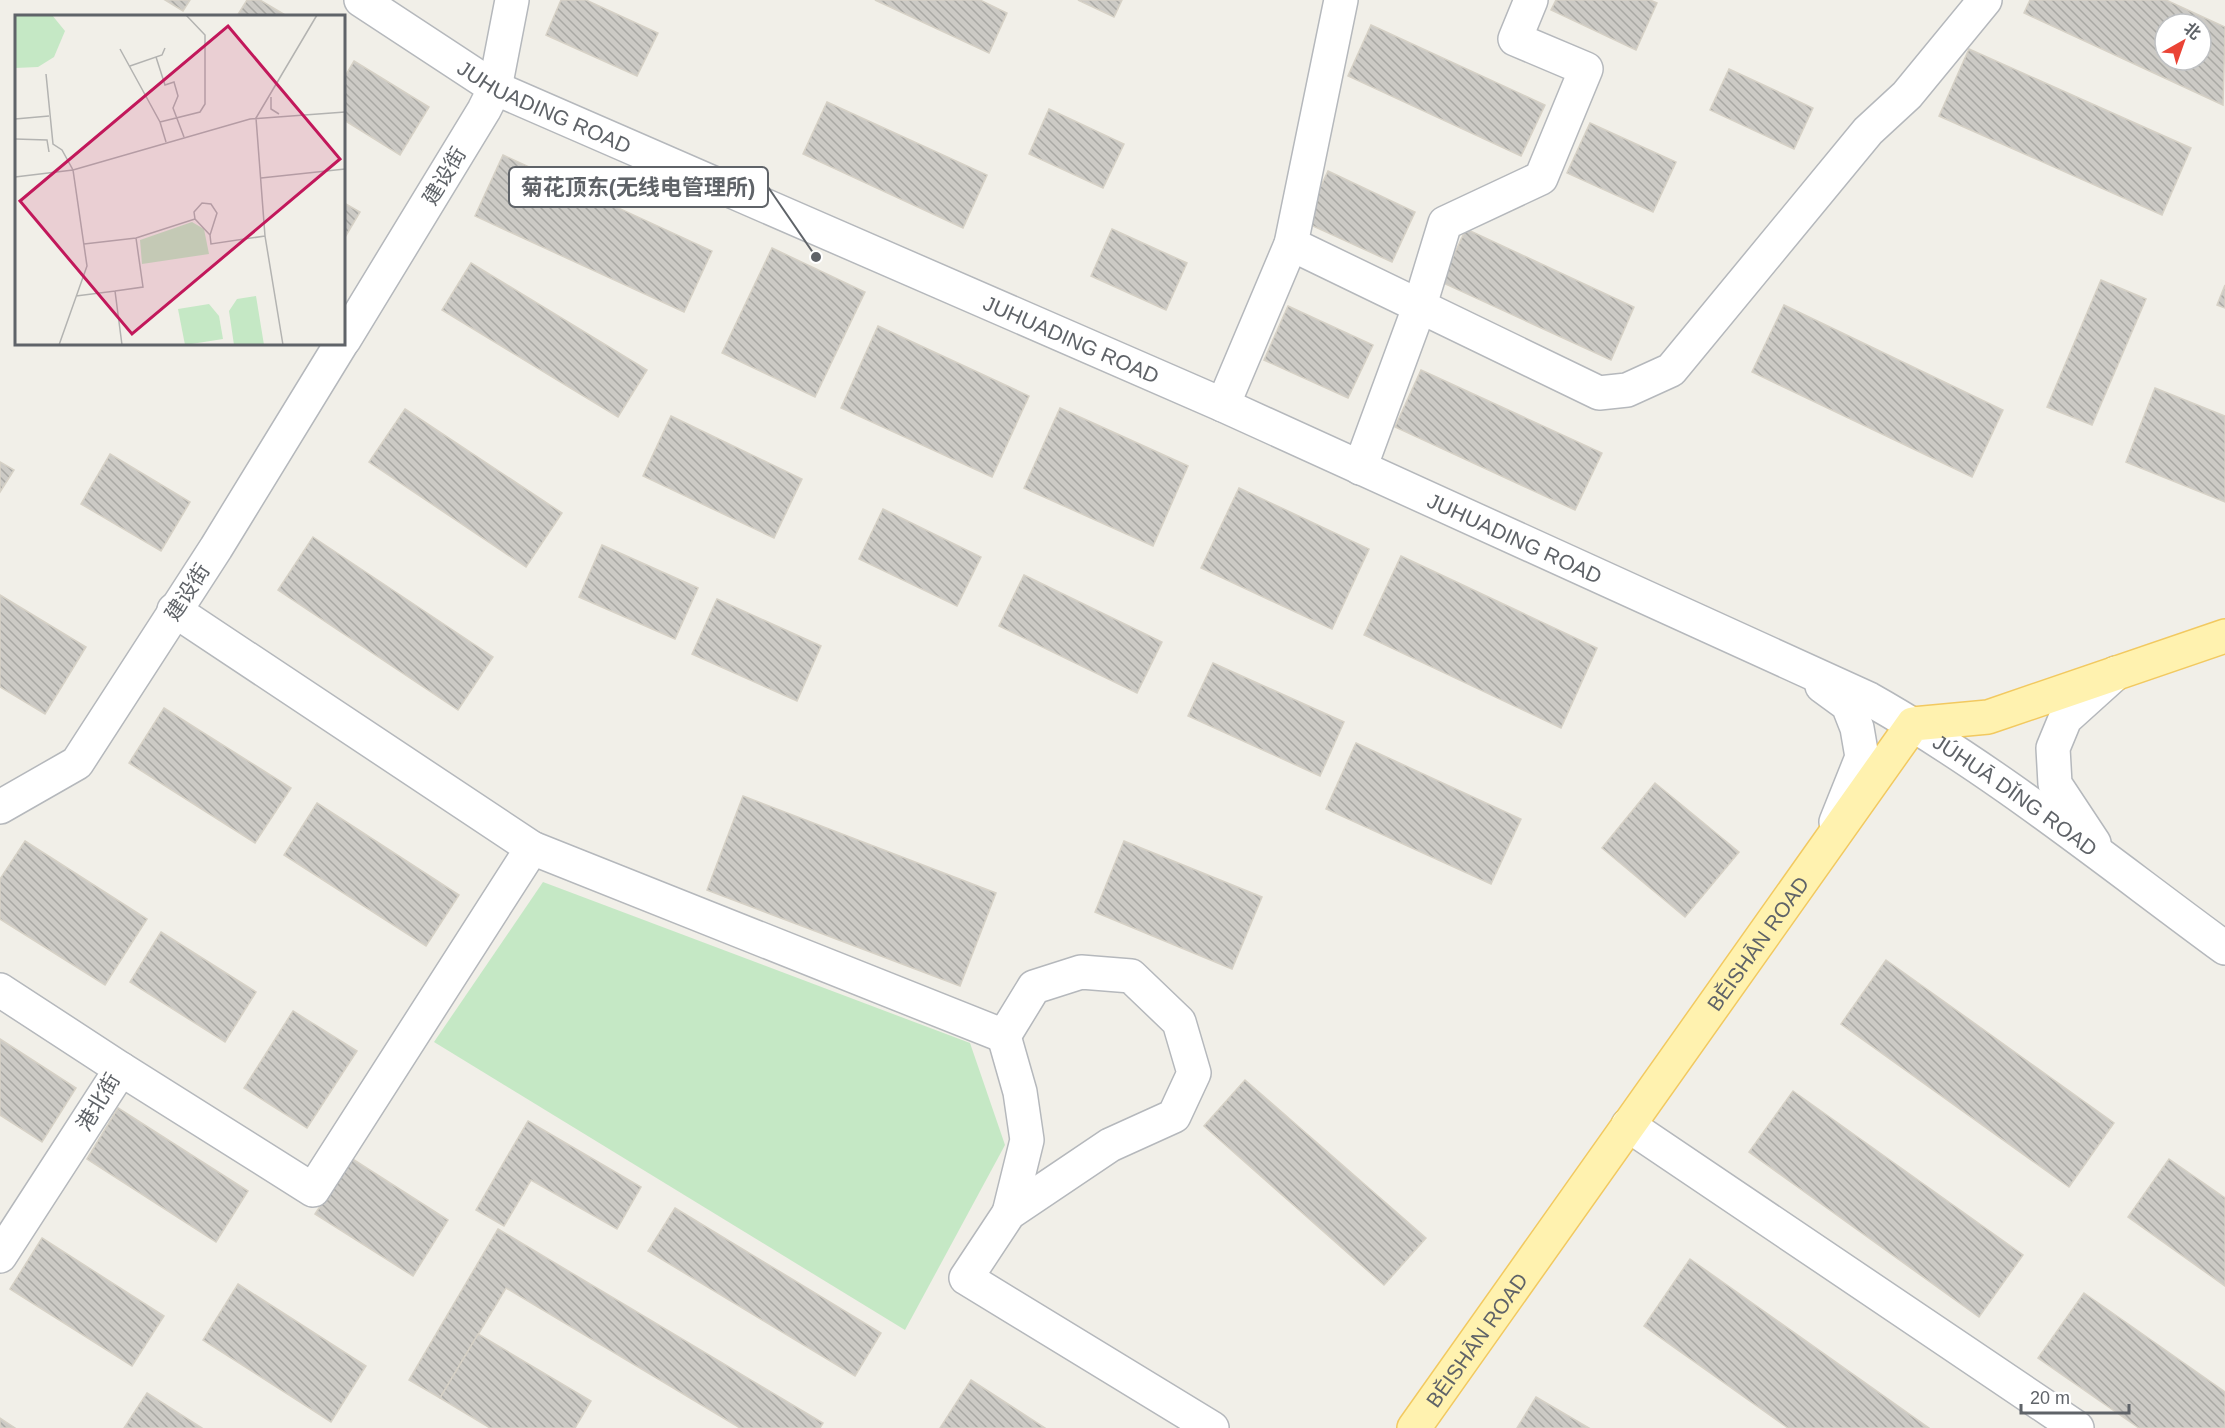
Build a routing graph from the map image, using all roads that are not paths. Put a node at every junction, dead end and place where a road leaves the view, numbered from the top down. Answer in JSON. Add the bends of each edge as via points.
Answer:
{"nodes":[{"id":1,"x":361,"y":0,"type":"edge"},
{"id":2,"x":512,"y":0,"type":"edge"},
{"id":3,"x":1341,"y":0,"type":"edge"},
{"id":4,"x":1531,"y":0,"type":"edge"},
{"id":5,"x":1985,"y":0,"type":"edge"},
{"id":6,"x":495,"y":88,"type":"junction"},
{"id":7,"x":1291,"y":244,"type":"junction"},
{"id":8,"x":1420,"y":305,"type":"junction"},
{"id":9,"x":345,"y":337,"type":"edge"},
{"id":10,"x":340,"y":345,"type":"edge"},
{"id":11,"x":1223,"y":405,"type":"junction"},
{"id":12,"x":1360,"y":468,"type":"junction"},
{"id":13,"x":174,"y":610,"type":"junction"},
{"id":14,"x":2225,"y":636,"type":"edge"},
{"id":15,"x":1792,"y":664,"type":"junction"},
{"id":16,"x":2116,"y":673,"type":"junction"},
{"id":17,"x":1913,"y":724,"type":"junction"},
{"id":18,"x":0,"y":807,"type":"edge"},
{"id":19,"x":1827,"y":845,"type":"junction"},
{"id":20,"x":531,"y":848,"type":"junction"},
{"id":21,"x":2107,"y":862,"type":"junction"},
{"id":22,"x":2225,"y":948,"type":"edge"},
{"id":23,"x":0,"y":990,"type":"edge"},
{"id":24,"x":1004,"y":1036,"type":"junction"},
{"id":25,"x":121,"y":1069,"type":"junction"},
{"id":26,"x":1628,"y":1125,"type":"junction"},
{"id":27,"x":1009,"y":1213,"type":"junction"},
{"id":28,"x":0,"y":1256,"type":"edge"},
{"id":29,"x":1212,"y":1428,"type":"edge"},
{"id":30,"x":1414,"y":1428,"type":"edge"},
{"id":31,"x":2077,"y":1428,"type":"edge"}],
"edges":[{"from":1,"to":6,"type":"street","name":"JUHUADING ROAD"},
{"from":2,"to":6,"type":"street","name":"建设街"},
{"from":3,"to":7,"type":"street"},
{"from":4,"to":8,"type":"street","via":[[1515,39],[1586,69],[1541,178],[1445,223]]},
{"from":5,"to":8,"type":"street","via":[[1907,95],[1868,132],[1671,370],[1627,390],[1599,393]]},
{"from":6,"to":9,"type":"street","name":"建设街"},
{"from":6,"to":11,"type":"street","name":"JUHUADING ROAD"},
{"from":7,"to":8,"type":"street"},
{"from":7,"to":11,"type":"street"},
{"from":8,"to":12,"type":"street"},
{"from":10,"to":13,"type":"street","name":"建设街"},
{"from":11,"to":12,"type":"street","name":"JUHUADING ROAD"},
{"from":12,"to":15,"type":"street","name":"JUHUADING ROAD"},
{"from":13,"to":18,"type":"street","name":"建设街","via":[[77,763]]},
{"from":13,"to":20,"type":"street"},
{"from":14,"to":16,"type":"main road"},
{"from":15,"to":17,"type":"street","name":"JÚHUĀ DǏNG ROAD"},
{"from":15,"to":19,"type":"street","via":[[1848,705],[1857,728],[1862,757]]},
{"from":16,"to":17,"type":"main road","via":[[1988,717]]},
{"from":16,"to":21,"type":"street","via":[[2065,719],[2053,748],[2055,783]]},
{"from":17,"to":19,"type":"main road","name":"BĚISHĀN ROAD"},
{"from":17,"to":21,"type":"street","name":"JÚHUĀ DǏNG ROAD"},
{"from":19,"to":26,"type":"main road","name":"BĚISHĀN ROAD"},
{"from":20,"to":24,"type":"street"},
{"from":20,"to":25,"type":"street","via":[[313,1190]]},
{"from":21,"to":22,"type":"street","name":"JÚHUĀ DǏNG ROAD"},
{"from":23,"to":25,"type":"street","name":"港北街"},
{"from":24,"to":27,"type":"street","via":[[1020,1092],[1027,1140]]},
{"from":24,"to":27,"type":"street","via":[[1034,987],[1081,972],[1131,976],[1179,1022],[1194,1073],[1174,1116],[1110,1145]]},
{"from":25,"to":28,"type":"street","name":"港北街"},
{"from":26,"to":30,"type":"main road","name":"BĚISHĀN ROAD"},
{"from":26,"to":31,"type":"street"},
{"from":27,"to":29,"type":"street","via":[[966,1278]]}]}
